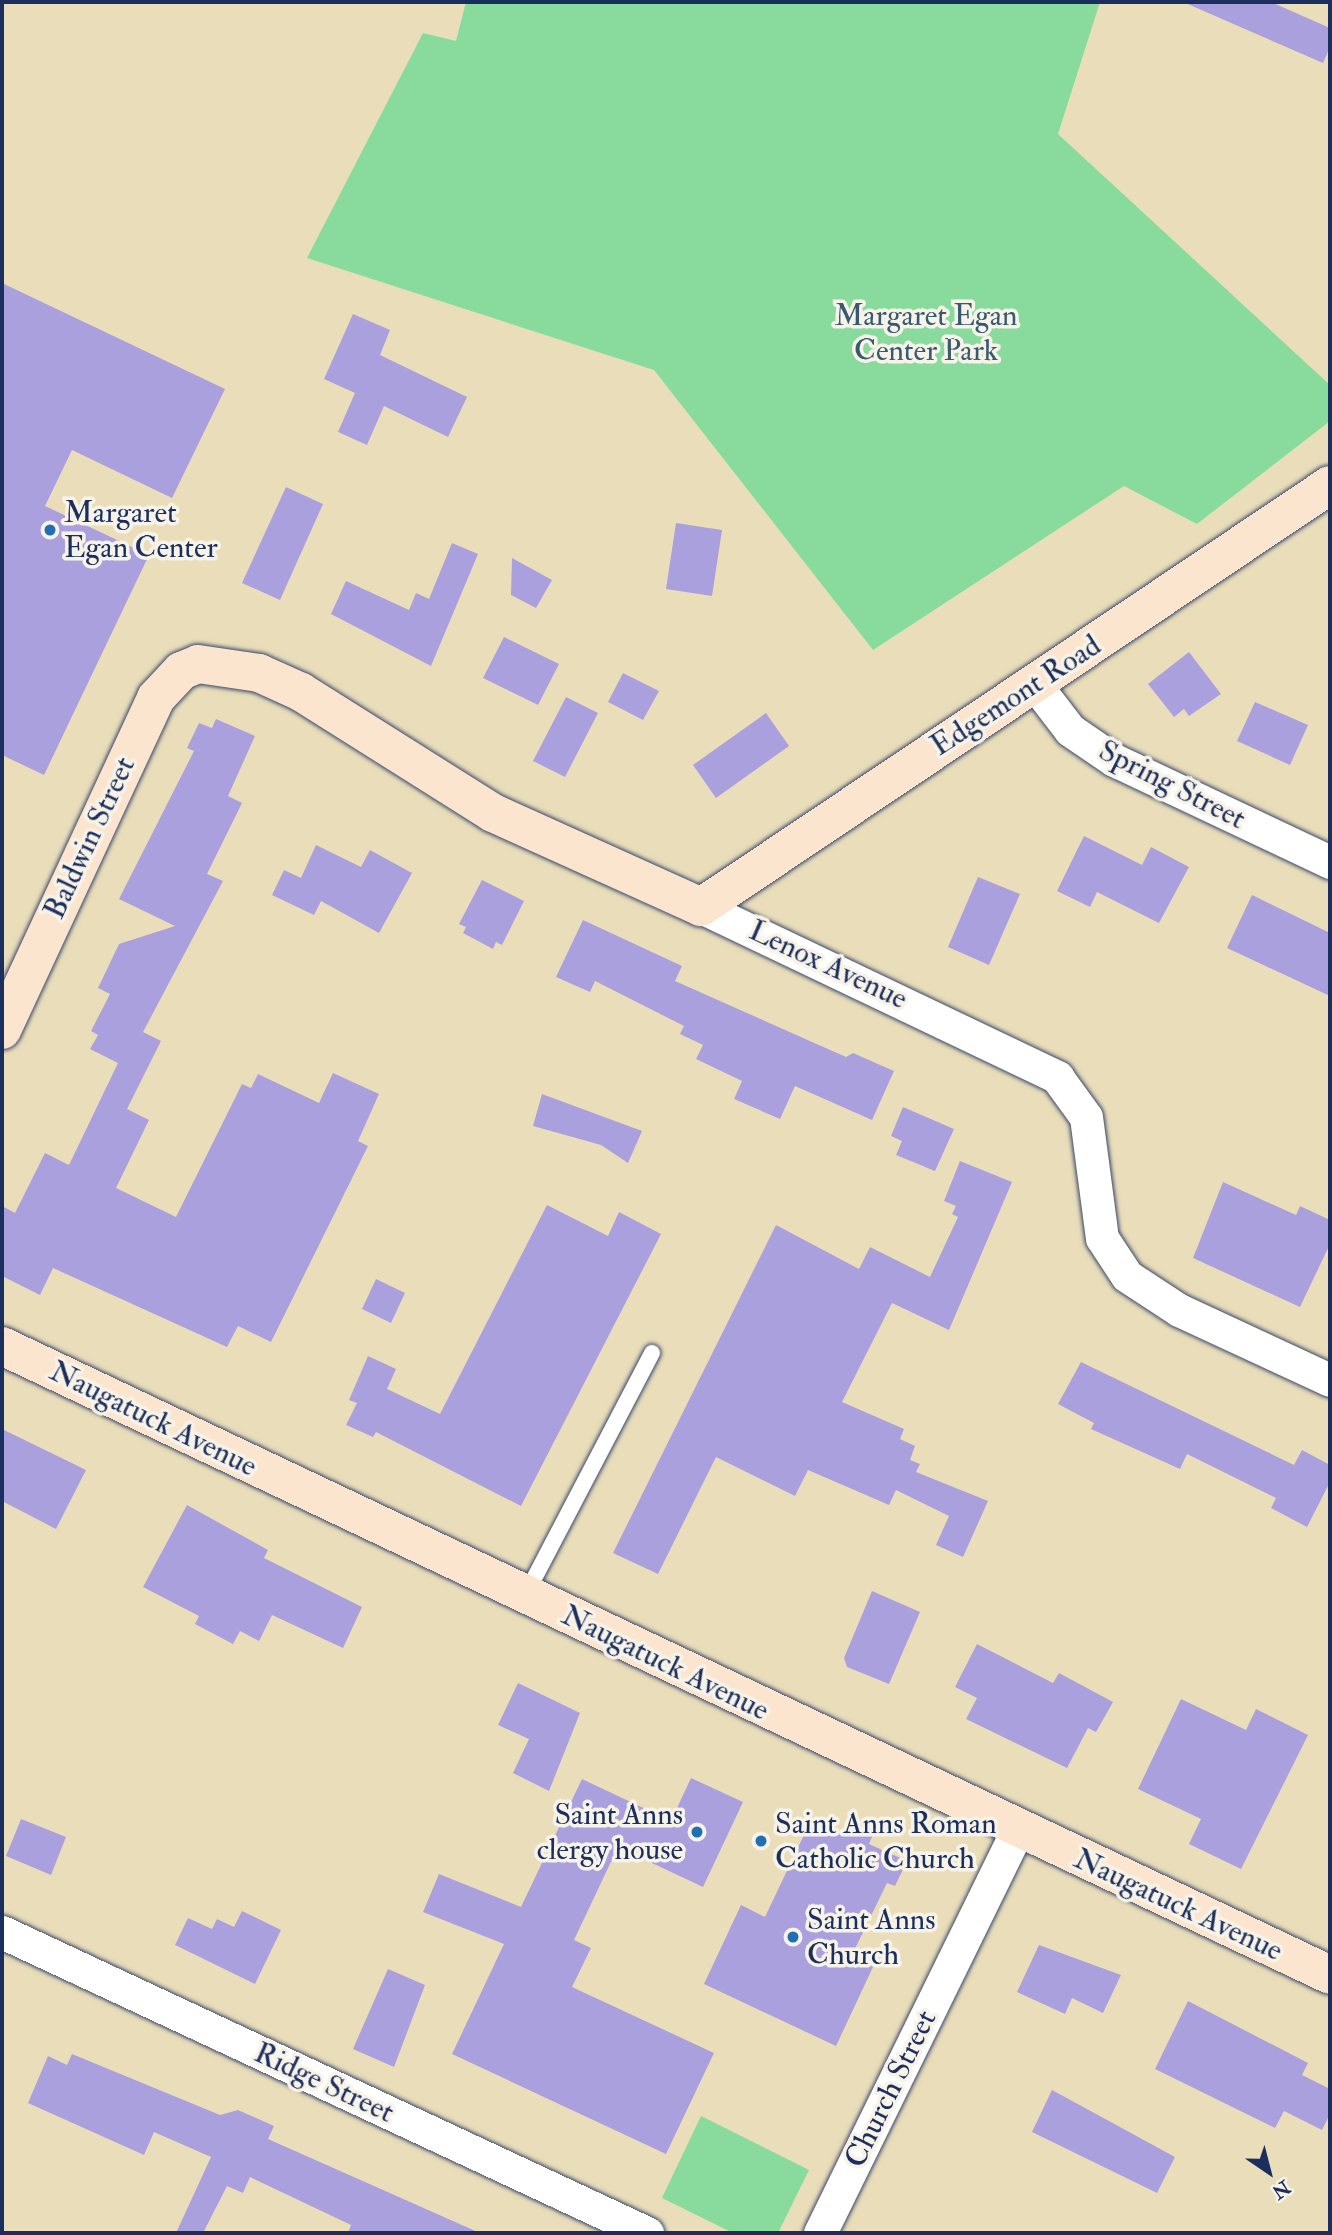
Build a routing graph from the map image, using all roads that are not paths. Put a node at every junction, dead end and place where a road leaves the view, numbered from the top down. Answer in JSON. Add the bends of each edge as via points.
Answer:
{"nodes":[{"id":1,"x":1330,"y":485,"type":"edge"},
{"id":2,"x":198,"y":664,"type":"joint"},
{"id":3,"x":1034,"y":683,"type":"junction"},
{"id":4,"x":1330,"y":862,"type":"edge"},
{"id":5,"x":701,"y":907,"type":"junction"},
{"id":6,"x":2,"y":1030,"type":"edge"},
{"id":7,"x":2,"y":1346,"type":"edge"},
{"id":8,"x":652,"y":1353,"type":"dead end"},
{"id":9,"x":1330,"y":1380,"type":"edge"},
{"id":10,"x":525,"y":1596,"type":"junction"},
{"id":11,"x":1017,"y":1831,"type":"junction"},
{"id":12,"x":2,"y":1932,"type":"edge"},
{"id":13,"x":1330,"y":1975,"type":"edge"},
{"id":14,"x":647,"y":2233,"type":"edge"},
{"id":15,"x":820,"y":2233,"type":"edge"}],
"edges":[{"from":1,"to":3,"type":"street","name":"Edgemont Road"},
{"from":2,"to":5,"type":"street","name":"Lenox Avenue","via":[[258,673],[301,692],[493,813]]},
{"from":2,"to":6,"type":"street","name":"Baldwin Street","via":[[181,671],[156,698]]},
{"from":3,"to":4,"type":"street","name":"Spring Street","via":[[1070,730],[1114,760]]},
{"from":3,"to":5,"type":"street","name":"Edgemont Road"},
{"from":5,"to":9,"type":"street","name":"Lenox Avenue","via":[[1057,1077],[1086,1117],[1102,1238],[1127,1276],[1179,1310]]},
{"from":7,"to":10,"type":"street","name":"Naugatuck Avenue"},
{"from":8,"to":10,"type":"lane"},
{"from":10,"to":11,"type":"street","name":"Naugatuck Avenue"},
{"from":11,"to":13,"type":"street","name":"Naugatuck Avenue"},
{"from":11,"to":15,"type":"street","name":"Church Street"},
{"from":12,"to":14,"type":"street","name":"Ridge Street"}]}
